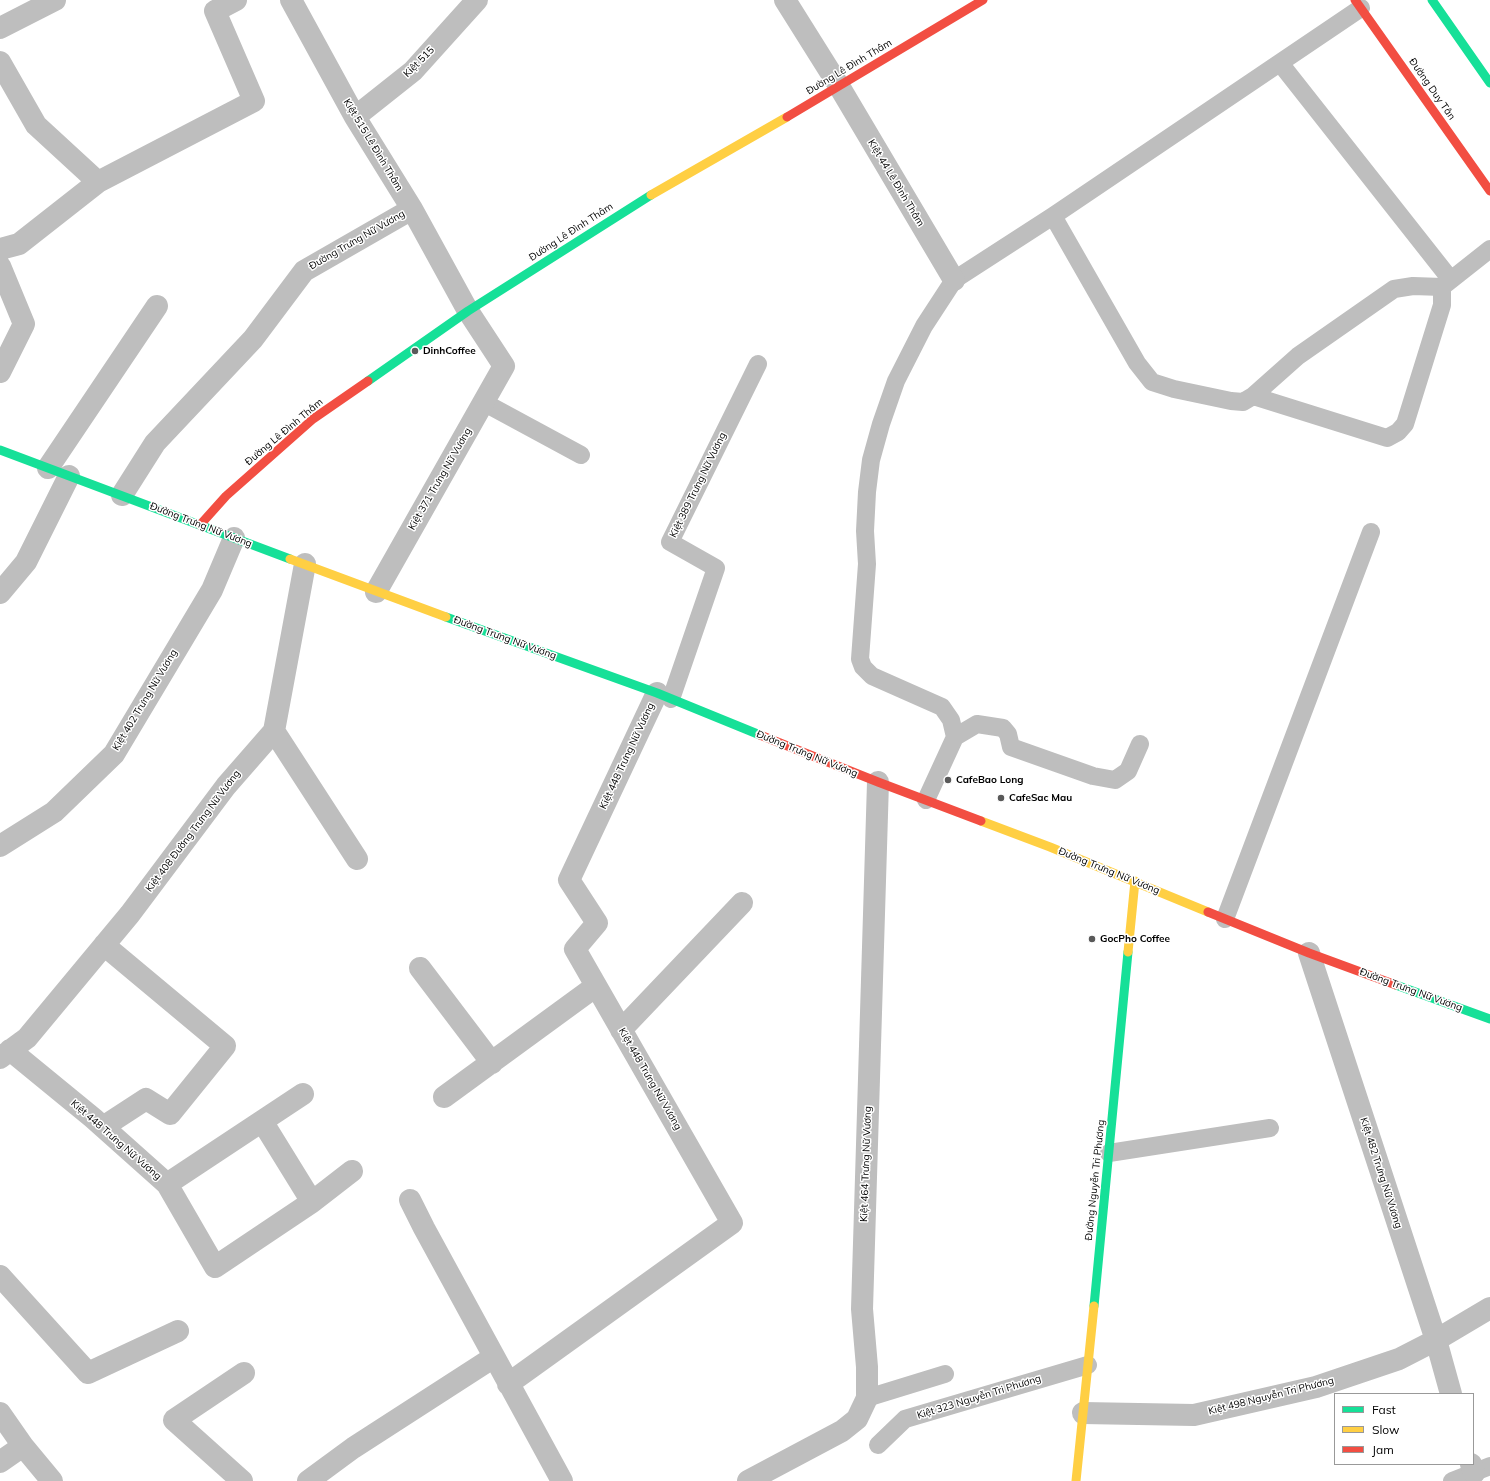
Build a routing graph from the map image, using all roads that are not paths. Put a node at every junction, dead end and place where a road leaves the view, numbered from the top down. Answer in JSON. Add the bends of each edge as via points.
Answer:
{"nodes":[{"id":1,"x":55,"y":0,"type":"edge"},
{"id":2,"x":236,"y":0,"type":"edge"},
{"id":3,"x":290,"y":0,"type":"edge"},
{"id":4,"x":477,"y":0,"type":"edge"},
{"id":5,"x":786,"y":0,"type":"edge"},
{"id":6,"x":983,"y":0,"type":"edge"},
{"id":7,"x":1432,"y":0,"type":"edge"},
{"id":8,"x":1358,"y":4,"type":"edge"},
{"id":9,"x":0,"y":28,"type":"edge"},
{"id":10,"x":0,"y":62,"type":"edge"},
{"id":11,"x":1280,"y":63,"type":"junction"},
{"id":12,"x":1490,"y":83,"type":"edge"},
{"id":13,"x":839,"y":86,"type":"junction"},
{"id":14,"x":355,"y":117,"type":"junction"},
{"id":15,"x":98,"y":182,"type":"junction"},
{"id":16,"x":1490,"y":191,"type":"edge"},
{"id":17,"x":412,"y":209,"type":"junction"},
{"id":18,"x":1053,"y":216,"type":"junction"},
{"id":19,"x":1490,"y":248,"type":"edge"},
{"id":20,"x":0,"y":250,"type":"edge"},
{"id":21,"x":0,"y":266,"type":"edge"},
{"id":22,"x":954,"y":280,"type":"junction"},
{"id":23,"x":1446,"y":284,"type":"junction"},
{"id":24,"x":157,"y":306,"type":"dead end"},
{"id":25,"x":468,"y":311,"type":"junction"},
{"id":26,"x":758,"y":364,"type":"dead end"},
{"id":27,"x":504,"y":366,"type":"joint"},
{"id":28,"x":0,"y":372,"type":"edge"},
{"id":29,"x":1253,"y":396,"type":"junction"},
{"id":30,"x":483,"y":402,"type":"junction"},
{"id":31,"x":0,"y":450,"type":"edge"},
{"id":32,"x":581,"y":455,"type":"dead end"},
{"id":33,"x":48,"y":468,"type":"junction"},
{"id":34,"x":69,"y":476,"type":"junction"},
{"id":35,"x":122,"y":494,"type":"junction"},
{"id":36,"x":200,"y":525,"type":"junction"},
{"id":37,"x":1371,"y":532,"type":"dead end"},
{"id":38,"x":234,"y":538,"type":"junction"},
{"id":39,"x":305,"y":564,"type":"junction"},
{"id":40,"x":376,"y":592,"type":"junction"},
{"id":41,"x":0,"y":593,"type":"edge"},
{"id":42,"x":664,"y":696,"type":"junction"},
{"id":43,"x":274,"y":732,"type":"junction"},
{"id":44,"x":955,"y":737,"type":"junction"},
{"id":45,"x":1140,"y":744,"type":"dead end"},
{"id":46,"x":878,"y":782,"type":"junction"},
{"id":47,"x":926,"y":800,"type":"junction"},
{"id":48,"x":0,"y":846,"type":"edge"},
{"id":49,"x":357,"y":859,"type":"dead end"},
{"id":50,"x":1135,"y":881,"type":"junction"},
{"id":51,"x":742,"y":904,"type":"dead end"},
{"id":52,"x":1225,"y":919,"type":"junction"},
{"id":53,"x":104,"y":945,"type":"junction"},
{"id":54,"x":1309,"y":953,"type":"junction"},
{"id":55,"x":420,"y":968,"type":"dead end"},
{"id":56,"x":596,"y":986,"type":"junction"},
{"id":57,"x":1490,"y":1020,"type":"edge"},
{"id":58,"x":621,"y":1030,"type":"junction"},
{"id":59,"x":5,"y":1054,"type":"edge"},
{"id":60,"x":492,"y":1063,"type":"junction"},
{"id":61,"x":303,"y":1094,"type":"dead end"},
{"id":62,"x":444,"y":1097,"type":"dead end"},
{"id":63,"x":262,"y":1121,"type":"junction"},
{"id":64,"x":103,"y":1127,"type":"junction"},
{"id":65,"x":1270,"y":1128,"type":"dead end"},
{"id":66,"x":1109,"y":1152,"type":"junction"},
{"id":67,"x":352,"y":1171,"type":"dead end"},
{"id":68,"x":167,"y":1184,"type":"junction"},
{"id":69,"x":410,"y":1200,"type":"dead end"},
{"id":70,"x":312,"y":1202,"type":"junction"},
{"id":71,"x":0,"y":1276,"type":"edge"},
{"id":72,"x":1490,"y":1308,"type":"edge"},
{"id":73,"x":178,"y":1331,"type":"dead end"},
{"id":74,"x":1436,"y":1340,"type":"junction"},
{"id":75,"x":494,"y":1357,"type":"junction"},
{"id":76,"x":1088,"y":1365,"type":"junction"},
{"id":77,"x":244,"y":1372,"type":"dead end"},
{"id":78,"x":945,"y":1374,"type":"dead end"},
{"id":79,"x":508,"y":1384,"type":"junction"},
{"id":80,"x":1451,"y":1393,"type":"edge"},
{"id":81,"x":867,"y":1398,"type":"junction"},
{"id":82,"x":0,"y":1413,"type":"edge"},
{"id":83,"x":1083,"y":1413,"type":"junction"},
{"id":84,"x":878,"y":1445,"type":"dead end"},
{"id":85,"x":23,"y":1446,"type":"junction"},
{"id":86,"x":0,"y":1462,"type":"edge"},
{"id":87,"x":1478,"y":1468,"type":"edge"},
{"id":88,"x":52,"y":1481,"type":"edge"},
{"id":89,"x":242,"y":1481,"type":"edge"},
{"id":90,"x":308,"y":1481,"type":"edge"},
{"id":91,"x":562,"y":1481,"type":"edge"},
{"id":92,"x":748,"y":1481,"type":"edge"},
{"id":93,"x":1076,"y":1481,"type":"edge"},
{"id":94,"x":1452,"y":1481,"type":"edge"}],
"edges":[{"from":1,"to":9,"type":"street"},
{"from":2,"to":15,"type":"street","via":[[215,11],[254,101]]},
{"from":3,"to":14,"type":"street","name":"Kiệt 515 Lê Đình Thâm"},
{"from":4,"to":14,"type":"street","name":"Kiệt 515","via":[[413,71]]},
{"from":5,"to":13,"type":"street","name":"Kiệt 44 Lê Đình Thâm"},
{"from":6,"to":13,"type":"main road","name":"Đường Lê Đình Thâm"},
{"from":7,"to":12,"type":"main road"},
{"from":8,"to":11,"type":"lane"},
{"from":8,"to":16,"type":"main road","name":"Đường Duy Tân"},
{"from":10,"to":15,"type":"street","via":[[36,125]]},
{"from":11,"to":18,"type":"lane"},
{"from":11,"to":23,"type":"lane"},
{"from":13,"to":22,"type":"street","name":"Kiệt 44 Lê Đình Thâm"},
{"from":13,"to":25,"type":"main road","name":"Đường Lê Đình Thâm","via":[[636,204]]},
{"from":14,"to":17,"type":"street","name":"Kiệt 515 Lê Đình Thâm"},
{"from":15,"to":20,"type":"street","via":[[19,244]]},
{"from":17,"to":25,"type":"street","name":"Kiệt 515 Lê Đình Thâm"},
{"from":17,"to":35,"type":"street","name":"Đường Trưng Nữ Vương","via":[[304,270],[253,339],[155,443]]},
{"from":18,"to":22,"type":"lane"},
{"from":18,"to":29,"type":"lane","via":[[1137,363],[1152,382],[1231,401],[1243,402]]},
{"from":19,"to":23,"type":"lane"},
{"from":21,"to":28,"type":"street","via":[[24,324]]},
{"from":22,"to":44,"type":"lane","via":[[924,326],[896,381],[871,460],[867,492],[867,564],[860,659],[863,667],[872,676],[942,707],[951,720]]},
{"from":23,"to":29,"type":"lane","via":[[1394,288],[1298,356]]},
{"from":23,"to":29,"type":"lane","via":[[1442,305],[1405,424],[1398,432],[1387,438]]},
{"from":24,"to":33,"type":"street"},
{"from":25,"to":27,"type":"street","name":"Kiệt 515 Lê Đình Thâm"},
{"from":25,"to":36,"type":"main road","name":"Đường Lê Đình Thâm","via":[[313,419],[226,496]]},
{"from":26,"to":42,"type":"lane","name":"Kiệt 389 Trưng Nữ Vương","via":[[670,542],[716,568]]},
{"from":27,"to":30,"type":"street","name":"Kiệt 371 Trưng Nữ Vương"},
{"from":30,"to":32,"type":"lane"},
{"from":30,"to":40,"type":"street","name":"Kiệt 371 Trưng Nữ Vương"},
{"from":31,"to":33,"type":"main road","name":"Đường Trưng Nữ Vương"},
{"from":33,"to":34,"type":"main road","name":"Đường Trưng Nữ Vương"},
{"from":34,"to":35,"type":"main road","name":"Đường Trưng Nữ Vương"},
{"from":34,"to":41,"type":"street","via":[[26,562]]},
{"from":35,"to":36,"type":"main road","name":"Đường Trưng Nữ Vương"},
{"from":36,"to":38,"type":"main road","name":"Đường Trưng Nữ Vương"},
{"from":37,"to":52,"type":"lane"},
{"from":38,"to":39,"type":"main road","name":"Đường Trưng Nữ Vương"},
{"from":38,"to":48,"type":"street","name":"Kiệt 402 Trưng Nữ Vương","via":[[212,590],[114,754],[54,812]]},
{"from":39,"to":40,"type":"main road","name":"Đường Trưng Nữ Vương"},
{"from":39,"to":43,"type":"street"},
{"from":40,"to":42,"type":"main road","name":"Đường Trưng Nữ Vương"},
{"from":42,"to":46,"type":"main road","name":"Đường Trưng Nữ Vương"},
{"from":42,"to":56,"type":"street","name":"Kiệt 448 Trưng Nữ Vương","via":[[569,880],[597,923],[576,949]]},
{"from":43,"to":49,"type":"street"},
{"from":43,"to":53,"type":"street","name":"Kiệt 408 Đường Trưng Nữ Vương","via":[[226,786]]},
{"from":44,"to":45,"type":"lane","via":[[977,724],[1003,728],[1008,734],[1011,747],[1093,776],[1115,780],[1128,771]]},
{"from":44,"to":47,"type":"lane"},
{"from":46,"to":47,"type":"main road","name":"Đường Trưng Nữ Vương"},
{"from":46,"to":81,"type":"street","name":"Kiệt 464 Trưng Nữ Vương","via":[[862,1309]]},
{"from":47,"to":50,"type":"main road","name":"Đường Trưng Nữ Vương"},
{"from":50,"to":52,"type":"main road","name":"Đường Trưng Nữ Vương"},
{"from":50,"to":66,"type":"main road","name":"Đường Nguyễn Tri Phương"},
{"from":51,"to":58,"type":"street"},
{"from":52,"to":54,"type":"main road","name":"Đường Trưng Nữ Vương"},
{"from":53,"to":59,"type":"street","name":"Kiệt 408 Đường Trưng Nữ Vương","via":[[27,1038]]},
{"from":53,"to":64,"type":"street","via":[[225,1046],[170,1114],[146,1099]]},
{"from":54,"to":57,"type":"main road","name":"Đường Trưng Nữ Vương"},
{"from":54,"to":74,"type":"street","name":"Kiệt 482 Trưng Nữ Vương"},
{"from":55,"to":60,"type":"street"},
{"from":56,"to":58,"type":"street","name":"Kiệt 448 Trưng Nữ Vương"},
{"from":56,"to":60,"type":"street"},
{"from":58,"to":79,"type":"street","name":"Kiệt 448 Trưng Nữ Vương","via":[[732,1223]]},
{"from":59,"to":64,"type":"street","name":"Kiệt 448 Trưng Nữ Vương"},
{"from":60,"to":62,"type":"street"},
{"from":61,"to":63,"type":"street"},
{"from":63,"to":68,"type":"street"},
{"from":63,"to":70,"type":"street"},
{"from":64,"to":68,"type":"street","name":"Kiệt 448 Trưng Nữ Vương"},
{"from":65,"to":66,"type":"lane"},
{"from":66,"to":76,"type":"main road","name":"Đường Nguyễn Tri Phương"},
{"from":67,"to":70,"type":"street","name":"Kiệt 448 Trưng Nữ Vương"},
{"from":68,"to":70,"type":"street","name":"Kiệt 448 Trưng Nữ Vương","via":[[215,1267]]},
{"from":69,"to":75,"type":"street"},
{"from":71,"to":73,"type":"street","via":[[88,1373]]},
{"from":72,"to":74,"type":"street","name":"Kiệt 498 Nguyễn Tri Phương"},
{"from":74,"to":80,"type":"street","name":"Kiệt 482 Trưng Nữ Vương"},
{"from":74,"to":83,"type":"street","name":"Kiệt 498 Nguyễn Tri Phương","via":[[1399,1359],[1316,1387],[1194,1415]]},
{"from":75,"to":79,"type":"street"},
{"from":75,"to":90,"type":"street","via":[[353,1448]]},
{"from":76,"to":83,"type":"main road","name":"Đường Nguyễn Tri Phương"},
{"from":76,"to":84,"type":"lane","name":"Kiệt 323 Nguyễn Tri Phương","via":[[905,1419]]},
{"from":77,"to":89,"type":"street","via":[[174,1420]]},
{"from":78,"to":81,"type":"lane"},
{"from":79,"to":91,"type":"street"},
{"from":81,"to":92,"type":"street","name":"Kiệt 464 Trưng Nữ Vương","via":[[857,1419],[842,1431]]},
{"from":82,"to":85,"type":"street"},
{"from":83,"to":93,"type":"main road","name":"Đường Nguyễn Tri Phương"},
{"from":85,"to":86,"type":"street"},
{"from":85,"to":88,"type":"street"},
{"from":87,"to":94,"type":"lane"}]}
